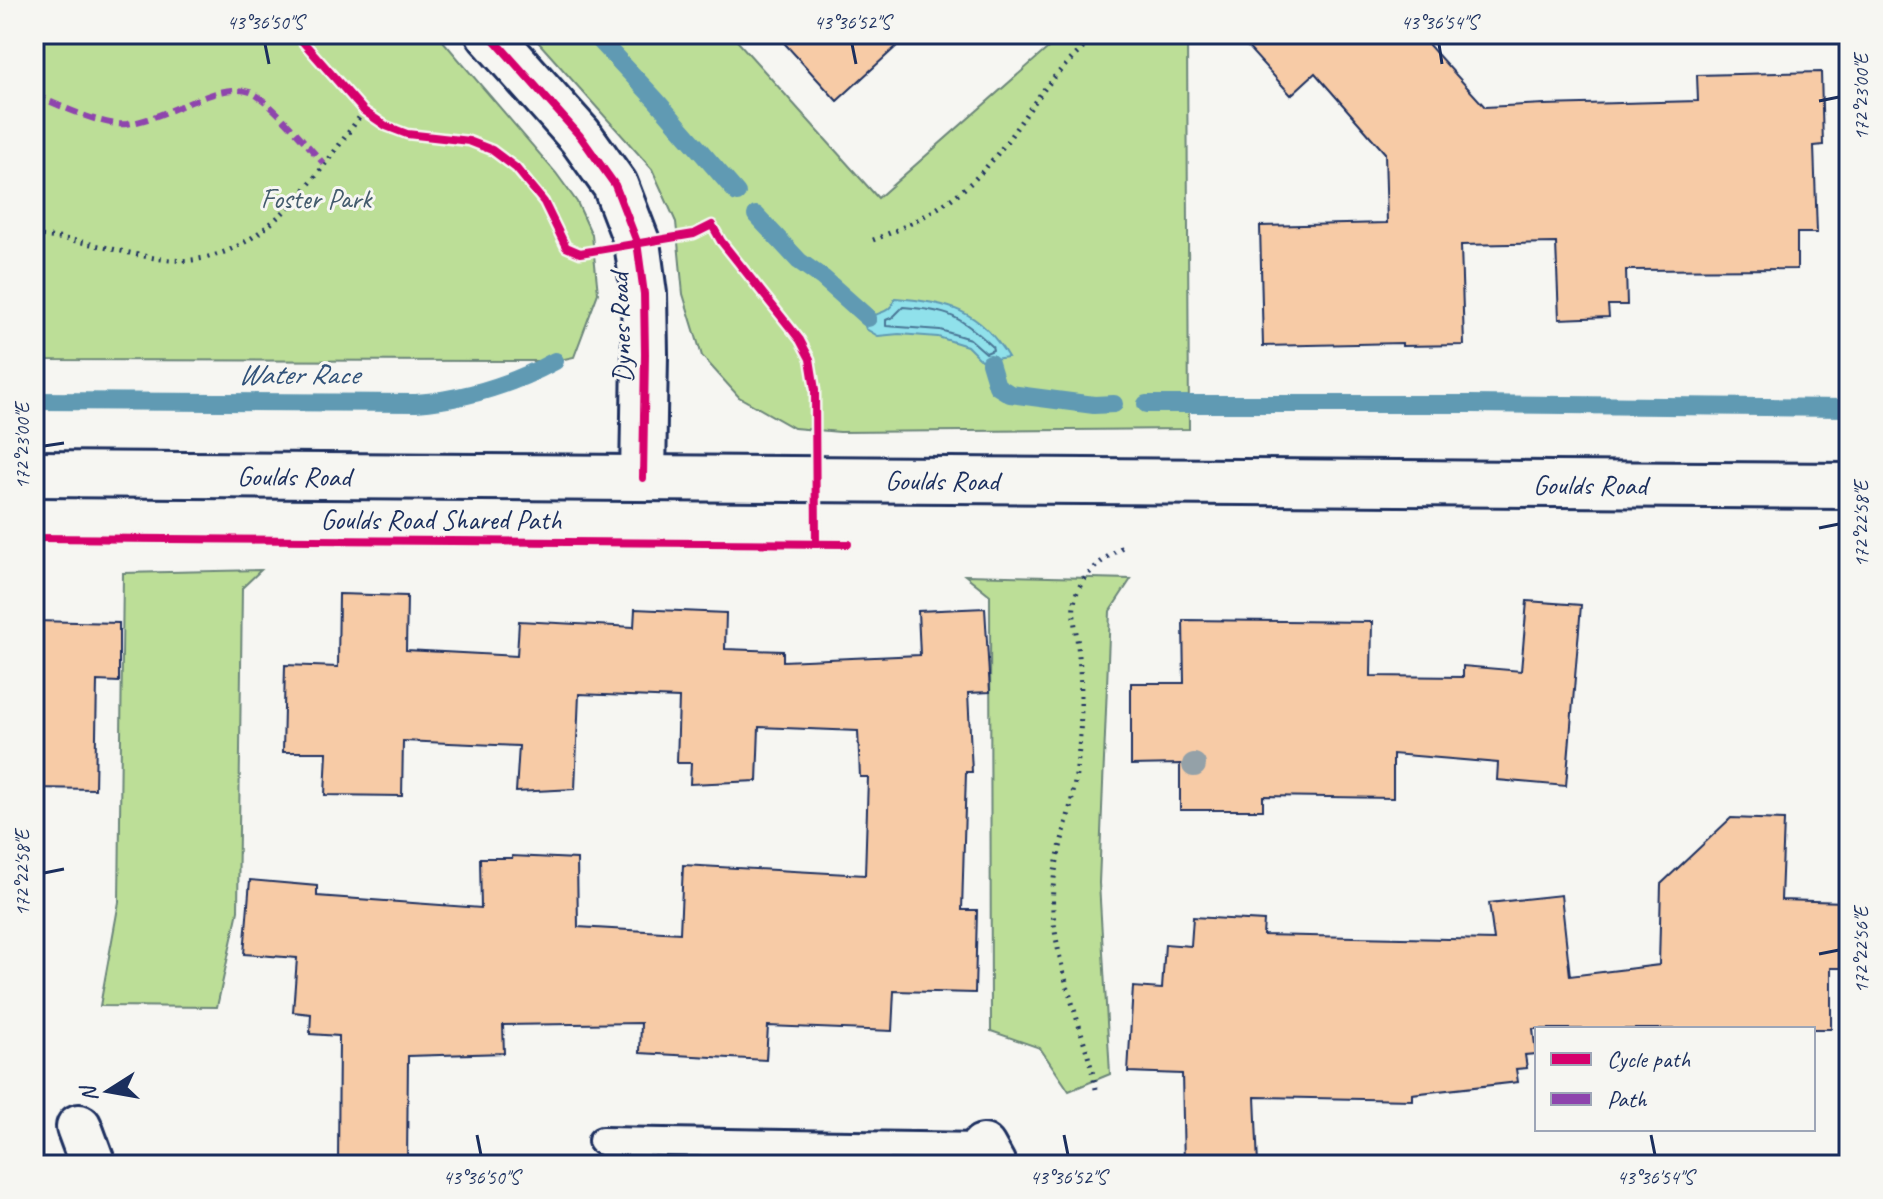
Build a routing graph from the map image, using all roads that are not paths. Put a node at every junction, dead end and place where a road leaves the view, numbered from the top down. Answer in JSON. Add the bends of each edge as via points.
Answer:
{"nodes":[{"id":1,"x":489,"y":34,"type":"edge"},
{"id":2,"x":34,"y":474,"type":"edge"},
{"id":3,"x":643,"y":478,"type":"junction"},
{"id":4,"x":1849,"y":486,"type":"edge"},
{"id":5,"x":602,"y":1141,"type":"dead end"},
{"id":6,"x":988,"y":1156,"type":"edge"}],
"edges":[{"from":1,"to":3,"type":"main road","name":"Dynes Road","via":[[580,136],[615,185],[637,242],[645,309]]},
{"from":2,"to":3,"type":"main road","name":"Goulds Road"},
{"from":3,"to":4,"type":"main road","name":"Goulds Road"},
{"from":5,"to":6,"type":"lane"}]}
